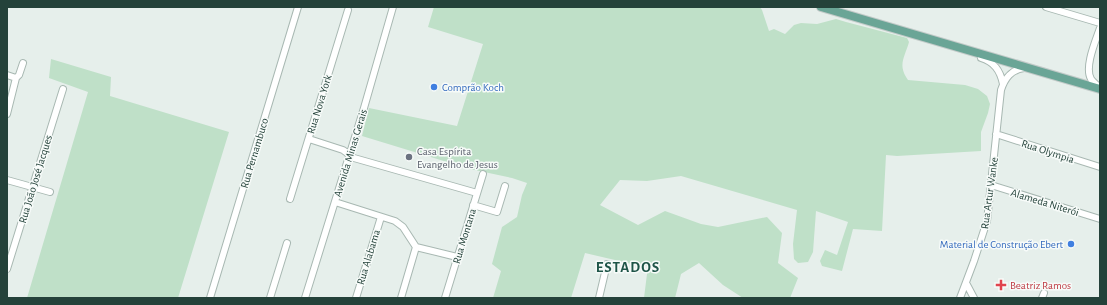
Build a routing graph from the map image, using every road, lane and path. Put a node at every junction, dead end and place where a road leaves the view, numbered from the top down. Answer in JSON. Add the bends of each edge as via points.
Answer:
{"nodes":[{"id":1,"x":298,"y":7,"type":"edge"},
{"id":2,"x":393,"y":7,"type":"edge"},
{"id":3,"x":821,"y":7,"type":"edge"},
{"id":4,"x":1046,"y":7,"type":"edge"},
{"id":5,"x":348,"y":10,"type":"dead end"},
{"id":6,"x":1100,"y":22,"type":"edge"},
{"id":7,"x":1100,"y":28,"type":"edge"},
{"id":8,"x":903,"y":31,"type":"junction"},
{"id":9,"x":22,"y":63,"type":"dead end"},
{"id":10,"x":1028,"y":67,"type":"junction"},
{"id":11,"x":7,"y":75,"type":"edge"},
{"id":12,"x":16,"y":78,"type":"junction"},
{"id":13,"x":1003,"y":84,"type":"junction"},
{"id":14,"x":1100,"y":88,"type":"edge"},
{"id":15,"x":63,"y":89,"type":"dead end"},
{"id":16,"x":7,"y":114,"type":"edge"},
{"id":17,"x":996,"y":134,"type":"junction"},
{"id":18,"x":309,"y":139,"type":"junction"},
{"id":19,"x":350,"y":155,"type":"junction"},
{"id":20,"x":1100,"y":167,"type":"edge"},
{"id":21,"x":483,"y":174,"type":"dead end"},
{"id":22,"x":7,"y":180,"type":"edge"},
{"id":23,"x":991,"y":185,"type":"junction"},
{"id":24,"x":504,"y":186,"type":"dead end"},
{"id":25,"x":33,"y":187,"type":"junction"},
{"id":26,"x":50,"y":192,"type":"dead end"},
{"id":27,"x":477,"y":193,"type":"junction"},
{"id":28,"x":290,"y":198,"type":"dead end"},
{"id":29,"x":335,"y":202,"type":"junction"},
{"id":30,"x":474,"y":205,"type":"junction"},
{"id":31,"x":381,"y":217,"type":"junction"},
{"id":32,"x":1100,"y":220,"type":"edge"},
{"id":33,"x":287,"y":243,"type":"dead end"},
{"id":34,"x":416,"y":247,"type":"junction"},
{"id":35,"x":457,"y":257,"type":"junction"},
{"id":36,"x":607,"y":264,"type":"dead end"},
{"id":37,"x":7,"y":269,"type":"edge"},
{"id":38,"x":966,"y":283,"type":"junction"},
{"id":39,"x":210,"y":298,"type":"edge"},
{"id":40,"x":270,"y":298,"type":"edge"},
{"id":41,"x":305,"y":298,"type":"edge"},
{"id":42,"x":356,"y":298,"type":"edge"},
{"id":43,"x":401,"y":298,"type":"edge"},
{"id":44,"x":445,"y":298,"type":"edge"},
{"id":45,"x":599,"y":298,"type":"edge"},
{"id":46,"x":960,"y":298,"type":"edge"},
{"id":47,"x":974,"y":298,"type":"edge"}],
"edges":[{"from":1,"to":39,"type":"street","name":"Rua Pernambuco"},
{"from":2,"to":19,"type":"street","name":"Avenida Minas Gerais"},
{"from":3,"to":8,"type":"main road"},
{"from":4,"to":6,"type":"street"},
{"from":5,"to":18,"type":"street","name":"Rua Nova York"},
{"from":7,"to":14,"type":"street","via":[[1088,73]]},
{"from":8,"to":10,"type":"main road"},
{"from":8,"to":13,"type":"street","via":[[988,60],[999,71]]},
{"from":9,"to":12,"type":"street"},
{"from":10,"to":13,"type":"street","via":[[1013,71],[1005,78]]},
{"from":10,"to":14,"type":"main road"},
{"from":11,"to":12,"type":"street"},
{"from":12,"to":16,"type":"street"},
{"from":13,"to":17,"type":"street","name":"Rua Artur Wanke"},
{"from":15,"to":25,"type":"street","name":"Rua João José Jacques"},
{"from":17,"to":20,"type":"street","name":"Rua Olympia"},
{"from":17,"to":23,"type":"street","name":"Rua Artur Wanke"},
{"from":18,"to":19,"type":"street","via":[[343,150]]},
{"from":18,"to":28,"type":"street","name":"Rua Nova York"},
{"from":19,"to":27,"type":"street"},
{"from":19,"to":29,"type":"street","name":"Avenida Minas Gerais"},
{"from":21,"to":27,"type":"street","name":"Rua Montana"},
{"from":22,"to":25,"type":"street"},
{"from":23,"to":32,"type":"street","name":"Alameda Niterói"},
{"from":23,"to":38,"type":"street","name":"Rua Artur Wanke","via":[[986,221]]},
{"from":24,"to":30,"type":"street","via":[[497,212]]},
{"from":25,"to":26,"type":"street"},
{"from":25,"to":37,"type":"street","name":"Rua João José Jacques"},
{"from":27,"to":30,"type":"street","name":"Rua Montana"},
{"from":29,"to":31,"type":"street"},
{"from":29,"to":41,"type":"street","name":"Avenida Minas Gerais"},
{"from":30,"to":35,"type":"street","name":"Rua Montana"},
{"from":31,"to":34,"type":"street","via":[[395,221],[403,227]]},
{"from":31,"to":42,"type":"street","name":"Rua Alabama"},
{"from":33,"to":40,"type":"street"},
{"from":34,"to":35,"type":"street"},
{"from":34,"to":43,"type":"street"},
{"from":35,"to":44,"type":"street","name":"Rua Montana"},
{"from":36,"to":45,"type":"street"},
{"from":38,"to":46,"type":"street","name":"Rua Artur Wanke"},
{"from":38,"to":47,"type":"street"}]}
